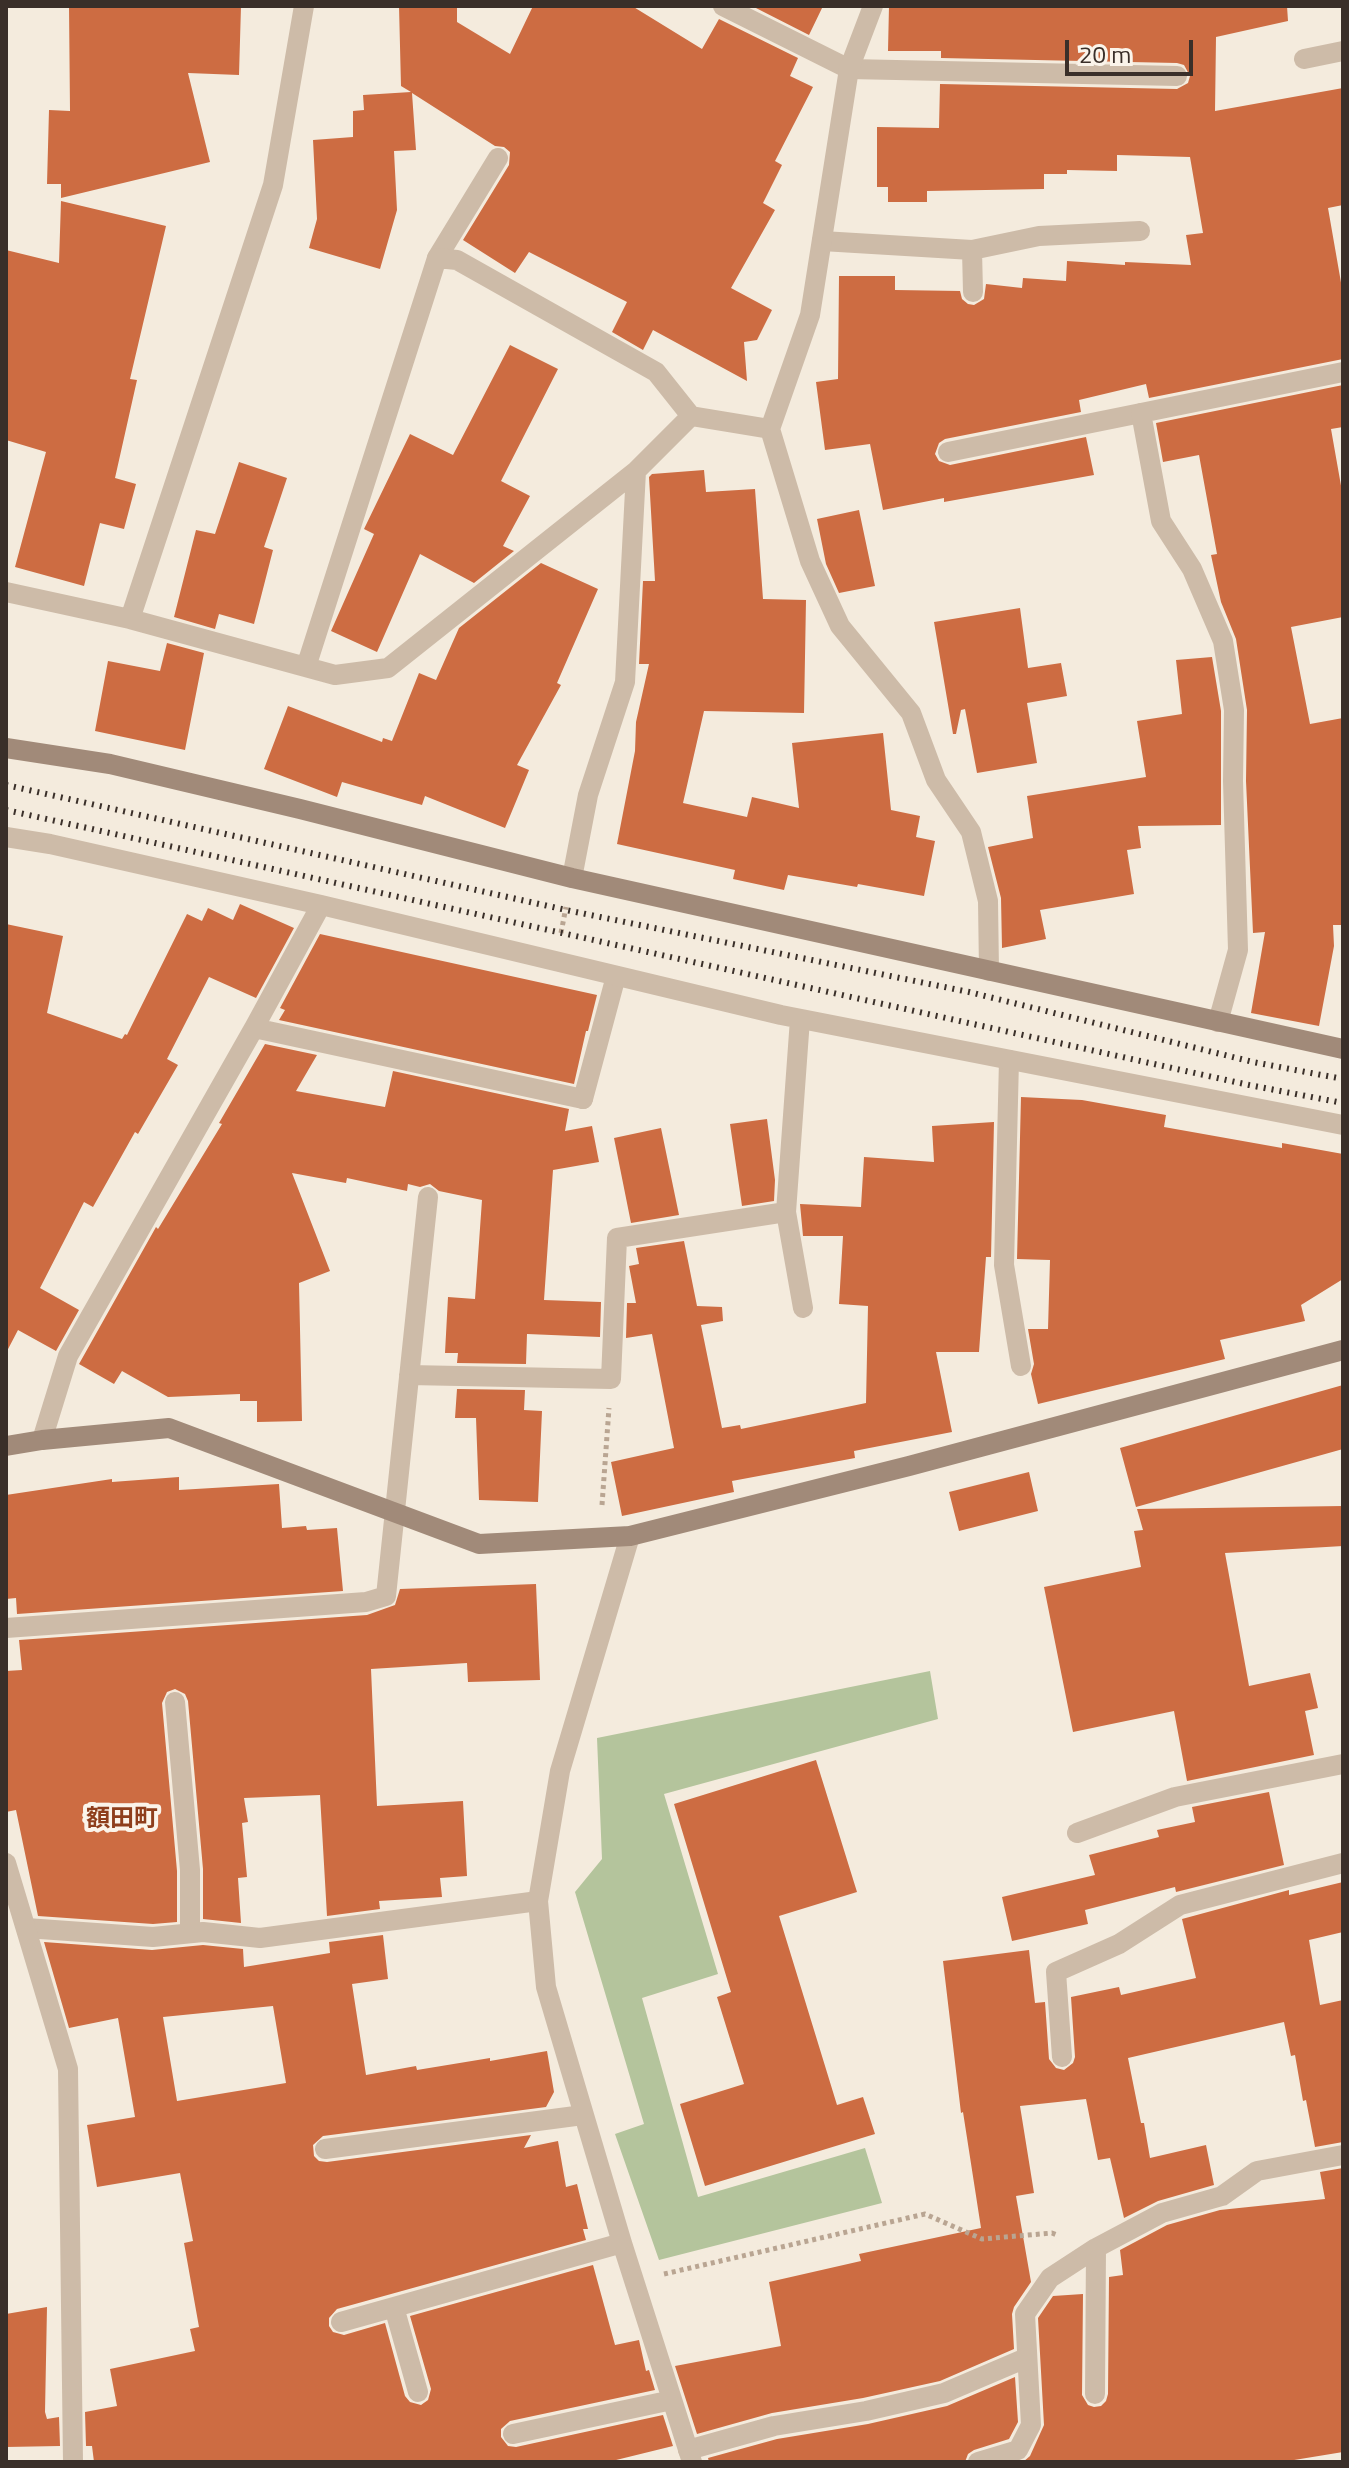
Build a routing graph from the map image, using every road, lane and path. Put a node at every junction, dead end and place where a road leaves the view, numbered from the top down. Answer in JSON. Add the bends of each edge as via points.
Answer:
{"nodes":[{"id":1,"x":304,"y":6,"type":"edge"},
{"id":2,"x":723,"y":6,"type":"edge"},
{"id":3,"x":873,"y":6,"type":"edge"},
{"id":4,"x":1343,"y":51,"type":"edge"},
{"id":5,"x":1304,"y":59,"type":"dead end"},
{"id":6,"x":849,"y":69,"type":"junction"},
{"id":7,"x":1177,"y":76,"type":"dead end"},
{"id":8,"x":498,"y":158,"type":"dead end"},
{"id":9,"x":1140,"y":231,"type":"dead end"},
{"id":10,"x":822,"y":241,"type":"junction"},
{"id":11,"x":972,"y":250,"type":"junction"},
{"id":12,"x":437,"y":258,"type":"junction"},
{"id":13,"x":973,"y":292,"type":"dead end"},
{"id":14,"x":1343,"y":372,"type":"edge"},
{"id":15,"x":1141,"y":413,"type":"junction"},
{"id":16,"x":691,"y":416,"type":"junction"},
{"id":17,"x":770,"y":429,"type":"junction"},
{"id":18,"x":948,"y":452,"type":"dead end"},
{"id":19,"x":636,"y":471,"type":"junction"},
{"id":20,"x":6,"y":592,"type":"edge"},
{"id":21,"x":130,"y":619,"type":"junction"},
{"id":22,"x":306,"y":667,"type":"junction"},
{"id":23,"x":6,"y":748,"type":"edge"},
{"id":24,"x":6,"y":837,"type":"edge"},
{"id":25,"x":572,"y":878,"type":"junction"},
{"id":26,"x":321,"y":905,"type":"junction"},
{"id":27,"x":555,"y":961,"type":"junction"},
{"id":28,"x":989,"y":971,"type":"junction"},
{"id":29,"x":616,"y":976,"type":"junction"},
{"id":30,"x":800,"y":1019,"type":"junction"},
{"id":31,"x":1218,"y":1022,"type":"junction"},
{"id":32,"x":254,"y":1028,"type":"junction"},
{"id":33,"x":1343,"y":1049,"type":"edge"},
{"id":34,"x":1009,"y":1060,"type":"junction"},
{"id":35,"x":1343,"y":1125,"type":"edge"},
{"id":36,"x":428,"y":1197,"type":"dead end"},
{"id":37,"x":786,"y":1212,"type":"junction"},
{"id":38,"x":803,"y":1308,"type":"dead end"},
{"id":39,"x":1343,"y":1350,"type":"edge"},
{"id":40,"x":1021,"y":1366,"type":"dead end"},
{"id":41,"x":409,"y":1375,"type":"junction"},
{"id":42,"x":611,"y":1379,"type":"junction"},
{"id":43,"x":42,"y":1440,"type":"junction"},
{"id":44,"x":6,"y":1446,"type":"edge"},
{"id":45,"x":394,"y":1511,"type":"junction"},
{"id":46,"x":601,"y":1512,"type":"dead end"},
{"id":47,"x":630,"y":1536,"type":"junction"},
{"id":48,"x":6,"y":1628,"type":"edge"},
{"id":49,"x":175,"y":1702,"type":"dead end"},
{"id":50,"x":1343,"y":1764,"type":"edge"},
{"id":51,"x":1077,"y":1833,"type":"dead end"},
{"id":52,"x":6,"y":1863,"type":"edge"},
{"id":53,"x":1343,"y":1863,"type":"edge"},
{"id":54,"x":538,"y":1901,"type":"junction"},
{"id":55,"x":26,"y":1928,"type":"junction"},
{"id":56,"x":190,"y":1933,"type":"junction"},
{"id":57,"x":1062,"y":2057,"type":"dead end"},
{"id":58,"x":583,"y":2115,"type":"junction"},
{"id":59,"x":325,"y":2149,"type":"dead end"},
{"id":60,"x":1343,"y":2155,"type":"edge"},
{"id":61,"x":622,"y":2243,"type":"junction"},
{"id":62,"x":1096,"y":2248,"type":"junction"},
{"id":63,"x":634,"y":2280,"type":"junction"},
{"id":64,"x":394,"y":2307,"type":"junction"},
{"id":65,"x":341,"y":2322,"type":"dead end"},
{"id":66,"x":1026,"y":2358,"type":"junction"},
{"id":67,"x":418,"y":2392,"type":"dead end"},
{"id":68,"x":1095,"y":2394,"type":"dead end"},
{"id":69,"x":672,"y":2400,"type":"junction"},
{"id":70,"x":513,"y":2434,"type":"dead end"},
{"id":71,"x":690,"y":2456,"type":"edge"},
{"id":72,"x":73,"y":2462,"type":"edge"},
{"id":73,"x":978,"y":2462,"type":"edge"}],
"edges":[{"from":1,"to":21,"type":"street","via":[[273,185]]},
{"from":2,"to":6,"type":"street"},
{"from":3,"to":6,"type":"street"},
{"from":4,"to":5,"type":"street"},
{"from":6,"to":7,"type":"street"},
{"from":6,"to":10,"type":"street"},
{"from":8,"to":12,"type":"street"},
{"from":9,"to":11,"type":"street","via":[[1039,236]]},
{"from":10,"to":11,"type":"street"},
{"from":10,"to":17,"type":"street","via":[[810,315]]},
{"from":11,"to":13,"type":"street"},
{"from":12,"to":16,"type":"street","via":[[457,260],[656,372]]},
{"from":12,"to":22,"type":"street"},
{"from":14,"to":15,"type":"street"},
{"from":15,"to":18,"type":"street"},
{"from":15,"to":31,"type":"street","via":[[1161,521],[1192,569],[1223,641],[1234,710],[1238,950]]},
{"from":16,"to":17,"type":"street"},
{"from":16,"to":19,"type":"street"},
{"from":17,"to":28,"type":"street","via":[[810,561],[840,626],[911,713],[936,780],[971,832],[988,901]]},
{"from":19,"to":22,"type":"street","via":[[388,668],[335,675]]},
{"from":19,"to":25,"type":"street","via":[[625,682],[588,795]]},
{"from":20,"to":21,"type":"street"},
{"from":21,"to":22,"type":"street"},
{"from":23,"to":25,"type":"street","via":[[110,764]]},
{"from":24,"to":26,"type":"street"},
{"from":25,"to":27,"type":"path"},
{"from":25,"to":28,"type":"street"},
{"from":26,"to":27,"type":"street"},
{"from":26,"to":32,"type":"street"},
{"from":27,"to":29,"type":"street"},
{"from":28,"to":31,"type":"street"},
{"from":29,"to":30,"type":"street"},
{"from":29,"to":32,"type":"street","via":[[583,1099]]},
{"from":30,"to":34,"type":"street"},
{"from":30,"to":37,"type":"street"},
{"from":31,"to":33,"type":"street"},
{"from":32,"to":43,"type":"street","via":[[68,1356]]},
{"from":34,"to":35,"type":"street"},
{"from":34,"to":40,"type":"street","via":[[1004,1265]]},
{"from":36,"to":41,"type":"street"},
{"from":37,"to":38,"type":"street"},
{"from":37,"to":42,"type":"street","via":[[617,1238]]},
{"from":39,"to":47,"type":"street"},
{"from":41,"to":42,"type":"street"},
{"from":41,"to":45,"type":"street"},
{"from":42,"to":46,"type":"path"},
{"from":43,"to":44,"type":"street"},
{"from":43,"to":45,"type":"street","via":[[169,1428]]},
{"from":45,"to":47,"type":"street","via":[[479,1544]]},
{"from":45,"to":48,"type":"street","via":[[386,1596],[366,1602]]},
{"from":47,"to":54,"type":"street","via":[[560,1771]]},
{"from":49,"to":56,"type":"street","via":[[190,1870]]},
{"from":50,"to":51,"type":"street","via":[[1175,1797]]},
{"from":52,"to":55,"type":"street"},
{"from":53,"to":57,"type":"street","via":[[1180,1905],[1119,1944],[1056,1972]]},
{"from":54,"to":56,"type":"street","via":[[260,1938]]},
{"from":54,"to":58,"type":"street","via":[[546,1987]]},
{"from":55,"to":56,"type":"street","via":[[153,1937]]},
{"from":55,"to":72,"type":"street","via":[[68,2069]]},
{"from":58,"to":59,"type":"street"},
{"from":58,"to":61,"type":"street"},
{"from":60,"to":62,"type":"street","via":[[1257,2171],[1222,2196],[1162,2213]]},
{"from":61,"to":63,"type":"street"},
{"from":61,"to":64,"type":"street"},
{"from":62,"to":63,"type":"path","via":[[1052,2233],[982,2239],[925,2214]]},
{"from":62,"to":66,"type":"street","via":[[1050,2278],[1025,2314]]},
{"from":62,"to":68,"type":"street"},
{"from":63,"to":69,"type":"street"},
{"from":64,"to":65,"type":"street"},
{"from":64,"to":67,"type":"street"},
{"from":66,"to":71,"type":"street","via":[[944,2393],[774,2426]]},
{"from":66,"to":73,"type":"street","via":[[1031,2425],[1018,2450]]},
{"from":69,"to":70,"type":"street"},
{"from":69,"to":71,"type":"street"}]}
